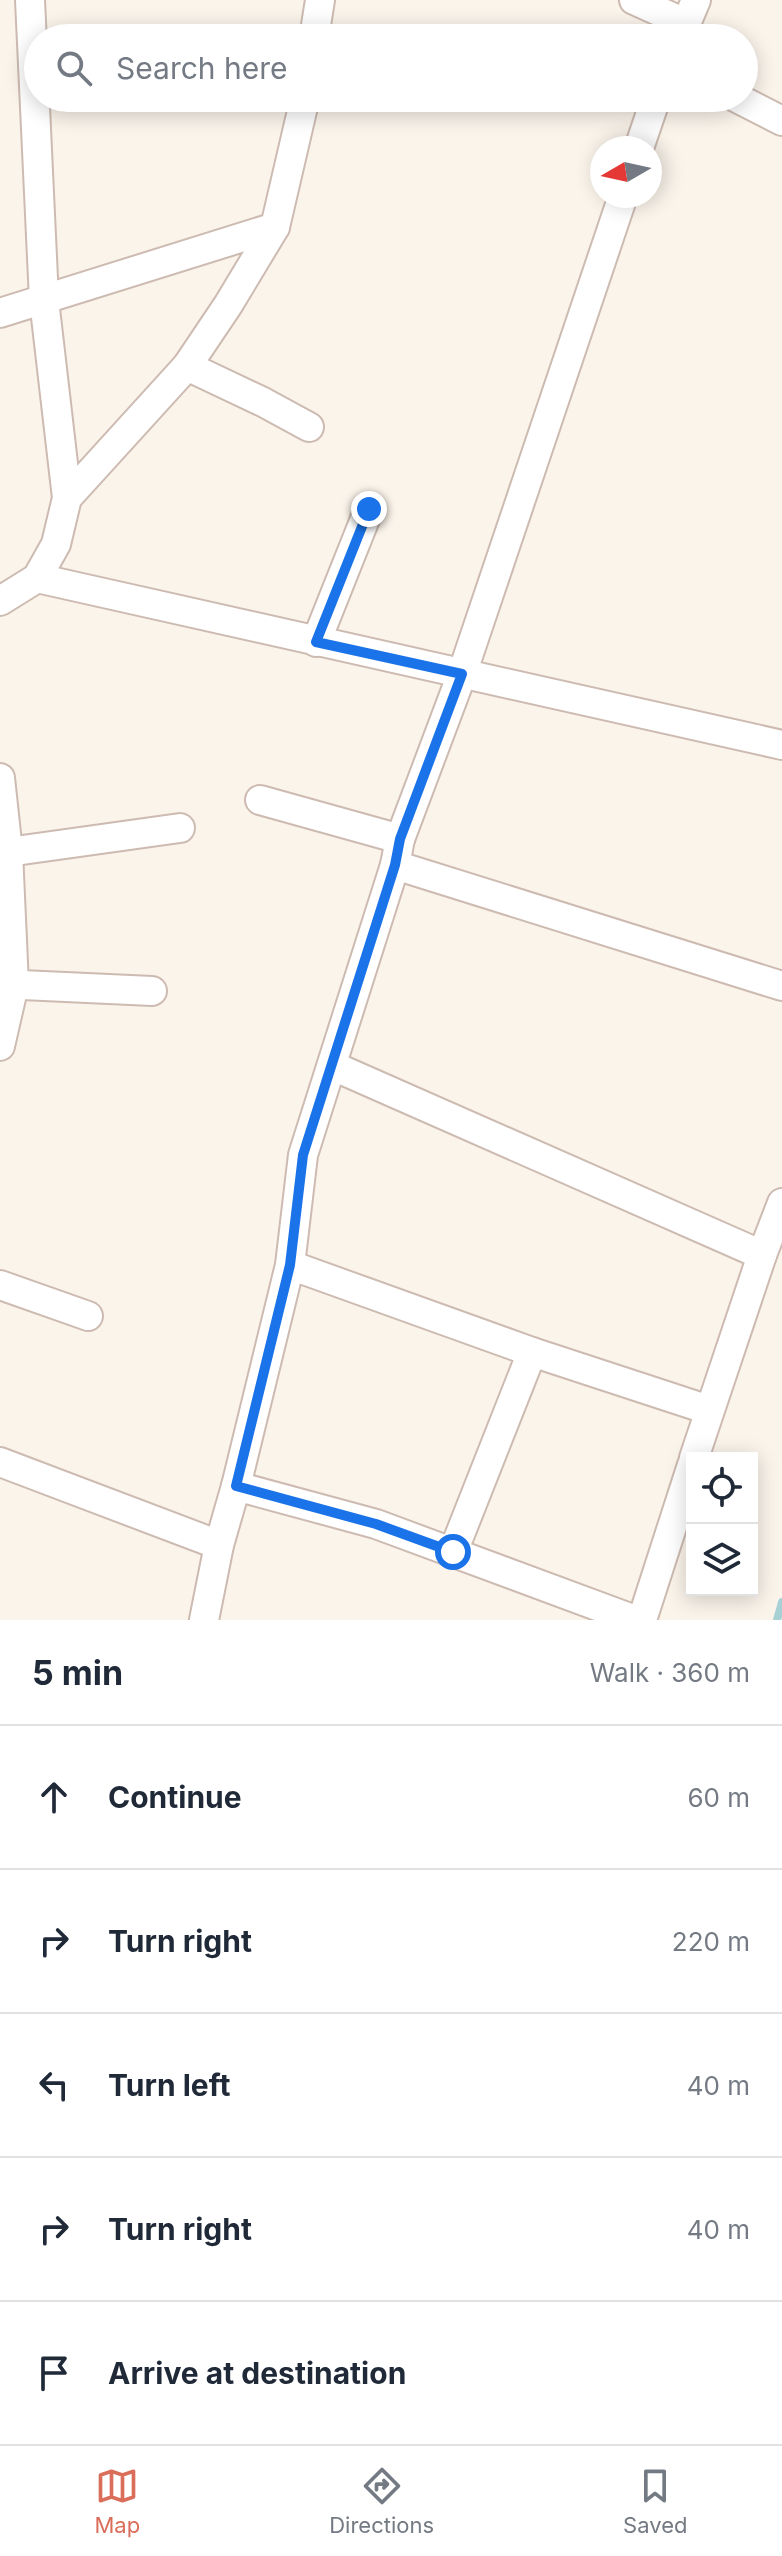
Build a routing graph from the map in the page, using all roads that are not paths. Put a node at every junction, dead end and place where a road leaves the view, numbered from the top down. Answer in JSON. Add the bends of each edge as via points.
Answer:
{"nodes":[{"id":1,"x":30,"y":0,"type":"edge"},
{"id":2,"x":320,"y":0,"type":"edge"},
{"id":3,"x":634,"y":0,"type":"edge"},
{"id":4,"x":687,"y":21,"type":"edge"},
{"id":5,"x":31,"y":24,"type":"edge"},
{"id":6,"x":316,"y":24,"type":"edge"},
{"id":7,"x":758,"y":109,"type":"edge"},
{"id":8,"x":35,"y":112,"type":"edge"},
{"id":9,"x":302,"y":112,"type":"edge"},
{"id":10,"x":651,"y":112,"type":"edge"},
{"id":11,"x":782,"y":121,"type":"edge"},
{"id":12,"x":643,"y":136,"type":"edge"},
{"id":13,"x":619,"y":208,"type":"edge"},
{"id":14,"x":275,"y":227,"type":"junction"},
{"id":15,"x":44,"y":300,"type":"junction"},
{"id":16,"x":0,"y":313,"type":"edge"},
{"id":17,"x":187,"y":366,"type":"junction"},
{"id":18,"x":309,"y":427,"type":"dead end"},
{"id":19,"x":67,"y":498,"type":"junction"},
{"id":20,"x":369,"y":509,"type":"dead end"},
{"id":21,"x":37,"y":578,"type":"junction"},
{"id":22,"x":0,"y":601,"type":"edge"},
{"id":23,"x":316,"y":642,"type":"junction"},
{"id":24,"x":462,"y":674,"type":"junction"},
{"id":25,"x":782,"y":745,"type":"edge"},
{"id":26,"x":0,"y":778,"type":"edge"},
{"id":27,"x":260,"y":800,"type":"dead end"},
{"id":28,"x":180,"y":828,"type":"dead end"},
{"id":29,"x":8,"y":852,"type":"junction"},
{"id":30,"x":398,"y":852,"type":"junction"},
{"id":31,"x":7,"y":985,"type":"edge"},
{"id":32,"x":782,"y":986,"type":"edge"},
{"id":33,"x":152,"y":991,"type":"dead end"},
{"id":34,"x":0,"y":1046,"type":"edge"},
{"id":35,"x":333,"y":1066,"type":"junction"},
{"id":36,"x":782,"y":1203,"type":"edge"},
{"id":37,"x":762,"y":1255,"type":"junction"},
{"id":38,"x":290,"y":1265,"type":"junction"},
{"id":39,"x":0,"y":1285,"type":"edge"},
{"id":40,"x":88,"y":1316,"type":"dead end"},
{"id":41,"x":532,"y":1352,"type":"junction"},
{"id":42,"x":709,"y":1410,"type":"junction"},
{"id":43,"x":696,"y":1452,"type":"edge"},
{"id":44,"x":0,"y":1462,"type":"edge"},
{"id":45,"x":686,"y":1484,"type":"edge"},
{"id":46,"x":236,"y":1486,"type":"junction"},
{"id":47,"x":219,"y":1545,"type":"junction"},
{"id":48,"x":453,"y":1552,"type":"junction"},
{"id":49,"x":204,"y":1620,"type":"edge"},
{"id":50,"x":635,"y":1620,"type":"edge"},
{"id":51,"x":642,"y":1620,"type":"edge"}],
"edges":[{"from":1,"to":5,"type":"street"},
{"from":2,"to":6,"type":"street"},
{"from":3,"to":4,"type":"street"},
{"from":7,"to":11,"type":"street"},
{"from":8,"to":15,"type":"street"},
{"from":9,"to":14,"type":"street"},
{"from":10,"to":12,"type":"street"},
{"from":13,"to":24,"type":"street"},
{"from":14,"to":15,"type":"street"},
{"from":14,"to":17,"type":"street"},
{"from":15,"to":16,"type":"street"},
{"from":15,"to":19,"type":"street"},
{"from":17,"to":18,"type":"street"},
{"from":17,"to":19,"type":"street"},
{"from":19,"to":21,"type":"street","via":[[56,544]]},
{"from":20,"to":23,"type":"street"},
{"from":21,"to":22,"type":"street"},
{"from":21,"to":23,"type":"street"},
{"from":23,"to":24,"type":"street"},
{"from":24,"to":25,"type":"street"},
{"from":24,"to":30,"type":"street"},
{"from":26,"to":29,"type":"street"},
{"from":27,"to":30,"type":"street"},
{"from":28,"to":29,"type":"street"},
{"from":29,"to":31,"type":"street"},
{"from":30,"to":32,"type":"street"},
{"from":30,"to":35,"type":"street"},
{"from":31,"to":33,"type":"street"},
{"from":31,"to":34,"type":"street"},
{"from":35,"to":37,"type":"street"},
{"from":35,"to":38,"type":"street","via":[[303,1155]]},
{"from":36,"to":37,"type":"street"},
{"from":37,"to":42,"type":"street"},
{"from":38,"to":41,"type":"street"},
{"from":38,"to":46,"type":"street"},
{"from":39,"to":40,"type":"street"},
{"from":41,"to":42,"type":"street"},
{"from":41,"to":48,"type":"street"},
{"from":42,"to":43,"type":"street"},
{"from":44,"to":47,"type":"street"},
{"from":45,"to":51,"type":"street"},
{"from":46,"to":47,"type":"street"},
{"from":46,"to":48,"type":"street","via":[[376,1524]]},
{"from":47,"to":49,"type":"street"},
{"from":48,"to":50,"type":"street"}]}
